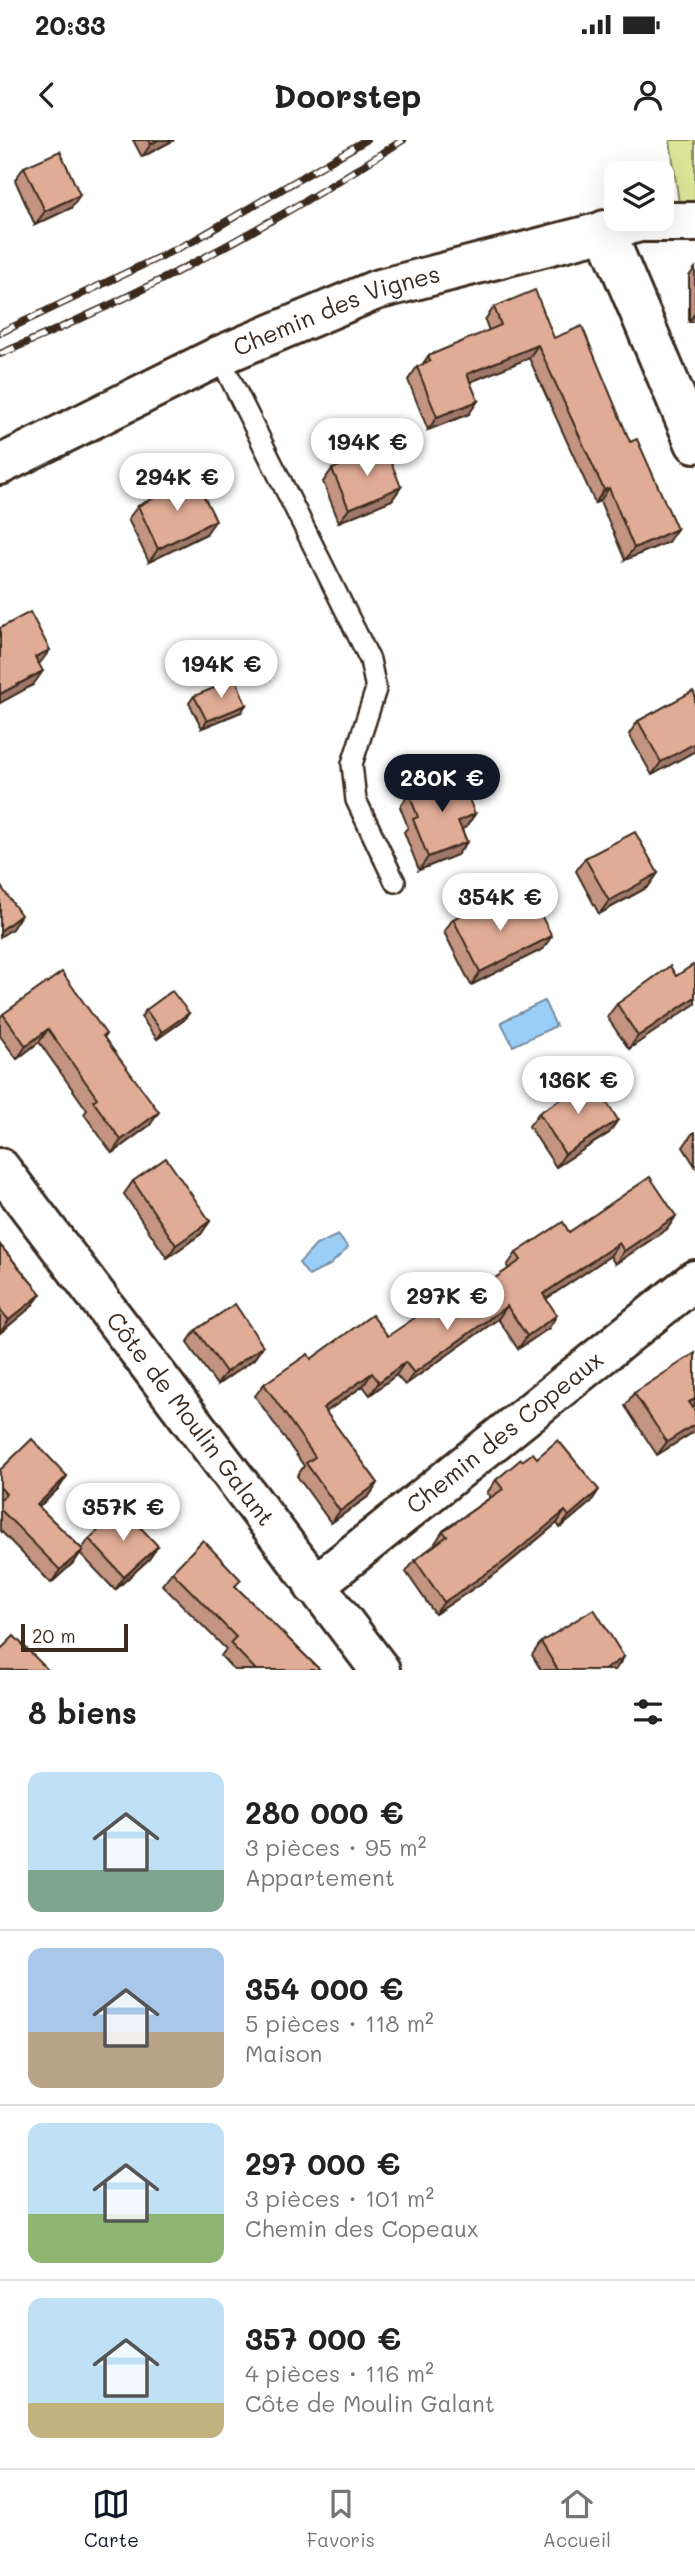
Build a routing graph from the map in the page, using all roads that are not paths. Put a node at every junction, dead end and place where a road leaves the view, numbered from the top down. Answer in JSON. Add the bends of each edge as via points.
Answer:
{"nodes":[{"id":1,"x":674,"y":222,"type":"edge"},
{"id":2,"x":695,"y":222,"type":"edge"},
{"id":3,"x":604,"y":230,"type":"edge"},
{"id":4,"x":605,"y":231,"type":"edge"},
{"id":5,"x":219,"y":356,"type":"junction"},
{"id":6,"x":695,"y":443,"type":"edge"},
{"id":7,"x":0,"y":465,"type":"edge"},
{"id":8,"x":395,"y":882,"type":"dead end"},
{"id":9,"x":0,"y":1168,"type":"edge"},
{"id":10,"x":695,"y":1280,"type":"edge"},
{"id":11,"x":314,"y":1586,"type":"junction"},
{"id":12,"x":380,"y":1670,"type":"edge"}],
"edges":[{"from":1,"to":2,"type":"street","name":"Chemin des Vignes"},
{"from":3,"to":5,"type":"street","name":"Chemin des Vignes","via":[[376,290]]},
{"from":4,"to":6,"type":"street"},
{"from":5,"to":7,"type":"street","name":"Chemin des Vignes"},
{"from":5,"to":8,"type":"lane","via":[[370,660],[376,689],[352,764],[356,800]]},
{"from":9,"to":11,"type":"street","name":"Côte de Moulin Galant"},
{"from":10,"to":11,"type":"street","name":"Chemin des Copeaux"},
{"from":11,"to":12,"type":"street","name":"Côte de Moulin Galant"}]}
